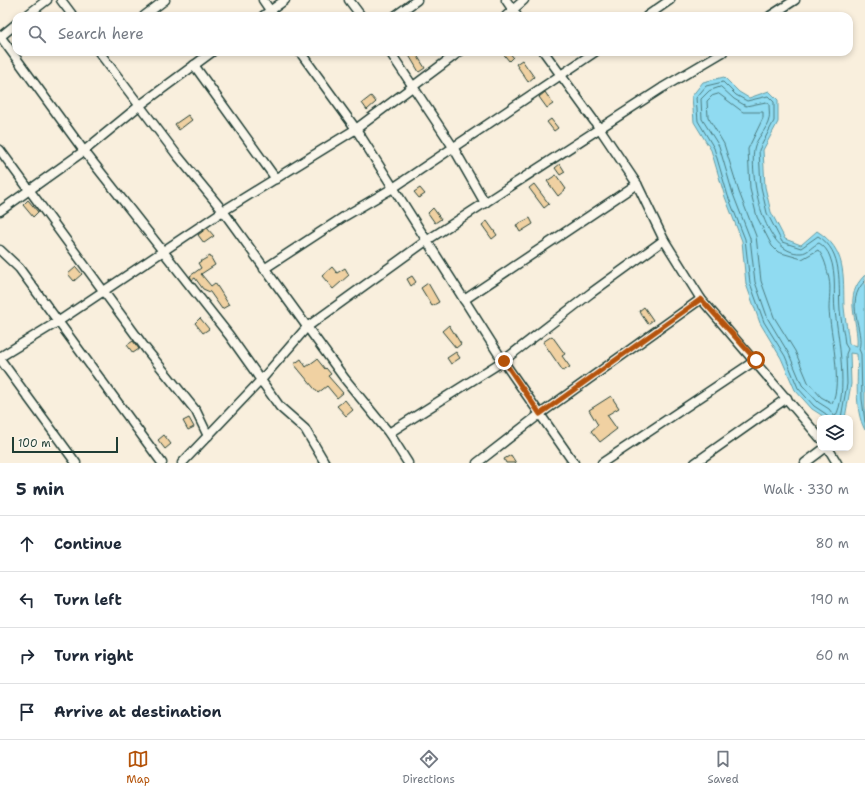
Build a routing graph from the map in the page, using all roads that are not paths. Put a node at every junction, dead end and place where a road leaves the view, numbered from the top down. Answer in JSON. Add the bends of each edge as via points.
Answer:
{"nodes":[{"id":1,"x":47,"y":0,"type":"edge"},
{"id":2,"x":61,"y":0,"type":"edge"},
{"id":3,"x":165,"y":0,"type":"edge"},
{"id":4,"x":263,"y":0,"type":"edge"},
{"id":5,"x":285,"y":0,"type":"edge"},
{"id":6,"x":349,"y":0,"type":"edge"},
{"id":7,"x":417,"y":0,"type":"edge"},
{"id":8,"x":506,"y":0,"type":"edge"},
{"id":9,"x":524,"y":0,"type":"edge"},
{"id":10,"x":670,"y":0,"type":"edge"},
{"id":11,"x":795,"y":0,"type":"edge"},
{"id":12,"x":31,"y":12,"type":"edge"},
{"id":13,"x":70,"y":12,"type":"edge"},
{"id":14,"x":149,"y":12,"type":"edge"},
{"id":15,"x":271,"y":12,"type":"edge"},
{"id":16,"x":273,"y":12,"type":"edge"},
{"id":17,"x":358,"y":12,"type":"edge"},
{"id":18,"x":400,"y":12,"type":"edge"},
{"id":19,"x":514,"y":12,"type":"edge"},
{"id":20,"x":516,"y":12,"type":"edge"},
{"id":21,"x":653,"y":12,"type":"edge"},
{"id":22,"x":776,"y":12,"type":"edge"},
{"id":23,"x":12,"y":27,"type":"edge"},
{"id":24,"x":0,"y":37,"type":"edge"},
{"id":25,"x":12,"y":53,"type":"edge"},
{"id":26,"x":14,"y":56,"type":"edge"},
{"id":27,"x":102,"y":56,"type":"edge"},
{"id":28,"x":206,"y":56,"type":"edge"},
{"id":29,"x":303,"y":56,"type":"edge"},
{"id":30,"x":393,"y":56,"type":"edge"},
{"id":31,"x":454,"y":56,"type":"edge"},
{"id":32,"x":547,"y":56,"type":"edge"},
{"id":33,"x":589,"y":56,"type":"edge"},
{"id":34,"x":716,"y":56,"type":"edge"},
{"id":35,"x":194,"y":65,"type":"junction"},
{"id":36,"x":560,"y":75,"type":"junction"},
{"id":37,"x":413,"y":86,"type":"junction"},
{"id":38,"x":139,"y":106,"type":"junction"},
{"id":39,"x":356,"y":129,"type":"junction"},
{"id":40,"x":600,"y":129,"type":"junction"},
{"id":41,"x":453,"y":147,"type":"junction"},
{"id":42,"x":0,"y":150,"type":"edge"},
{"id":43,"x":84,"y":151,"type":"junction"},
{"id":44,"x":276,"y":179,"type":"junction"},
{"id":45,"x":637,"y":184,"type":"junction"},
{"id":46,"x":393,"y":188,"type":"junction"},
{"id":47,"x":29,"y":190,"type":"junction"},
{"id":48,"x":485,"y":203,"type":"junction"},
{"id":49,"x":0,"y":211,"type":"edge"},
{"id":50,"x":223,"y":211,"type":"junction"},
{"id":51,"x":664,"y":240,"type":"junction"},
{"id":52,"x":426,"y":241,"type":"junction"},
{"id":53,"x":0,"y":250,"type":"edge"},
{"id":54,"x":162,"y":251,"type":"junction"},
{"id":55,"x":264,"y":268,"type":"junction"},
{"id":56,"x":103,"y":291,"type":"junction"},
{"id":57,"x":701,"y":299,"type":"junction"},
{"id":58,"x":464,"y":300,"type":"junction"},
{"id":59,"x":59,"y":321,"type":"junction"},
{"id":60,"x":307,"y":327,"type":"junction"},
{"id":61,"x":0,"y":358,"type":"edge"},
{"id":62,"x":756,"y":360,"type":"junction"},
{"id":63,"x":504,"y":361,"type":"junction"},
{"id":64,"x":262,"y":379,"type":"junction"},
{"id":65,"x":787,"y":398,"type":"junction"},
{"id":66,"x":540,"y":414,"type":"junction"},
{"id":67,"x":389,"y":433,"type":"junction"},
{"id":68,"x":817,"y":434,"type":"edge"},
{"id":69,"x":208,"y":436,"type":"junction"},
{"id":70,"x":821,"y":451,"type":"edge"},
{"id":71,"x":830,"y":451,"type":"edge"},
{"id":72,"x":76,"y":463,"type":"edge"},
{"id":73,"x":162,"y":463,"type":"edge"},
{"id":74,"x":182,"y":463,"type":"edge"},
{"id":75,"x":325,"y":463,"type":"edge"},
{"id":76,"x":408,"y":463,"type":"edge"},
{"id":77,"x":477,"y":463,"type":"edge"},
{"id":78,"x":574,"y":463,"type":"edge"},
{"id":79,"x":602,"y":463,"type":"edge"},
{"id":80,"x":695,"y":463,"type":"edge"},
{"id":81,"x":805,"y":463,"type":"edge"},
{"id":82,"x":837,"y":463,"type":"edge"}],
"edges":[{"from":1,"to":12,"type":"street"},
{"from":2,"to":13,"type":"street"},
{"from":3,"to":14,"type":"street"},
{"from":4,"to":15,"type":"street"},
{"from":5,"to":16,"type":"street"},
{"from":6,"to":17,"type":"street"},
{"from":7,"to":18,"type":"street"},
{"from":8,"to":19,"type":"street"},
{"from":9,"to":20,"type":"street"},
{"from":10,"to":21,"type":"street"},
{"from":11,"to":22,"type":"street"},
{"from":23,"to":24,"type":"street"},
{"from":24,"to":25,"type":"street"},
{"from":26,"to":43,"type":"street"},
{"from":27,"to":38,"type":"street"},
{"from":28,"to":35,"type":"street"},
{"from":29,"to":39,"type":"street"},
{"from":30,"to":37,"type":"street"},
{"from":31,"to":37,"type":"street"},
{"from":32,"to":36,"type":"street"},
{"from":33,"to":36,"type":"street"},
{"from":34,"to":40,"type":"street"},
{"from":35,"to":38,"type":"street"},
{"from":35,"to":44,"type":"street"},
{"from":36,"to":40,"type":"street"},
{"from":36,"to":41,"type":"street"},
{"from":37,"to":39,"type":"street"},
{"from":37,"to":41,"type":"street"},
{"from":38,"to":43,"type":"street"},
{"from":38,"to":50,"type":"street"},
{"from":39,"to":44,"type":"street"},
{"from":39,"to":46,"type":"street"},
{"from":40,"to":45,"type":"street"},
{"from":40,"to":48,"type":"street"},
{"from":41,"to":46,"type":"street"},
{"from":41,"to":48,"type":"street"},
{"from":42,"to":47,"type":"street"},
{"from":43,"to":47,"type":"street"},
{"from":43,"to":54,"type":"street"},
{"from":44,"to":50,"type":"street"},
{"from":45,"to":51,"type":"street"},
{"from":45,"to":58,"type":"street"},
{"from":46,"to":52,"type":"street"},
{"from":46,"to":55,"type":"street"},
{"from":47,"to":49,"type":"street"},
{"from":47,"to":56,"type":"street"},
{"from":48,"to":52,"type":"street"},
{"from":50,"to":54,"type":"street"},
{"from":50,"to":55,"type":"street"},
{"from":51,"to":57,"type":"street"},
{"from":51,"to":63,"type":"street"},
{"from":52,"to":58,"type":"street"},
{"from":52,"to":60,"type":"street"},
{"from":53,"to":59,"type":"street","via":[[19,268]]},
{"from":54,"to":56,"type":"street"},
{"from":54,"to":64,"type":"street"},
{"from":55,"to":60,"type":"street"},
{"from":56,"to":59,"type":"street"},
{"from":56,"to":69,"type":"street","via":[[196,411]]},
{"from":57,"to":62,"type":"street"},
{"from":57,"to":66,"type":"street"},
{"from":58,"to":63,"type":"street"},
{"from":59,"to":61,"type":"street"},
{"from":59,"to":73,"type":"street"},
{"from":60,"to":64,"type":"street"},
{"from":60,"to":67,"type":"street"},
{"from":61,"to":72,"type":"street"},
{"from":62,"to":65,"type":"street"},
{"from":62,"to":79,"type":"street"},
{"from":63,"to":66,"type":"street"},
{"from":63,"to":67,"type":"street"},
{"from":64,"to":69,"type":"street"},
{"from":64,"to":75,"type":"street","via":[[280,407],[305,429]]},
{"from":65,"to":68,"type":"street"},
{"from":65,"to":80,"type":"street"},
{"from":66,"to":77,"type":"street"},
{"from":66,"to":78,"type":"street"},
{"from":67,"to":76,"type":"street"},
{"from":69,"to":74,"type":"street"},
{"from":70,"to":81,"type":"street"},
{"from":71,"to":82,"type":"street"}]}
